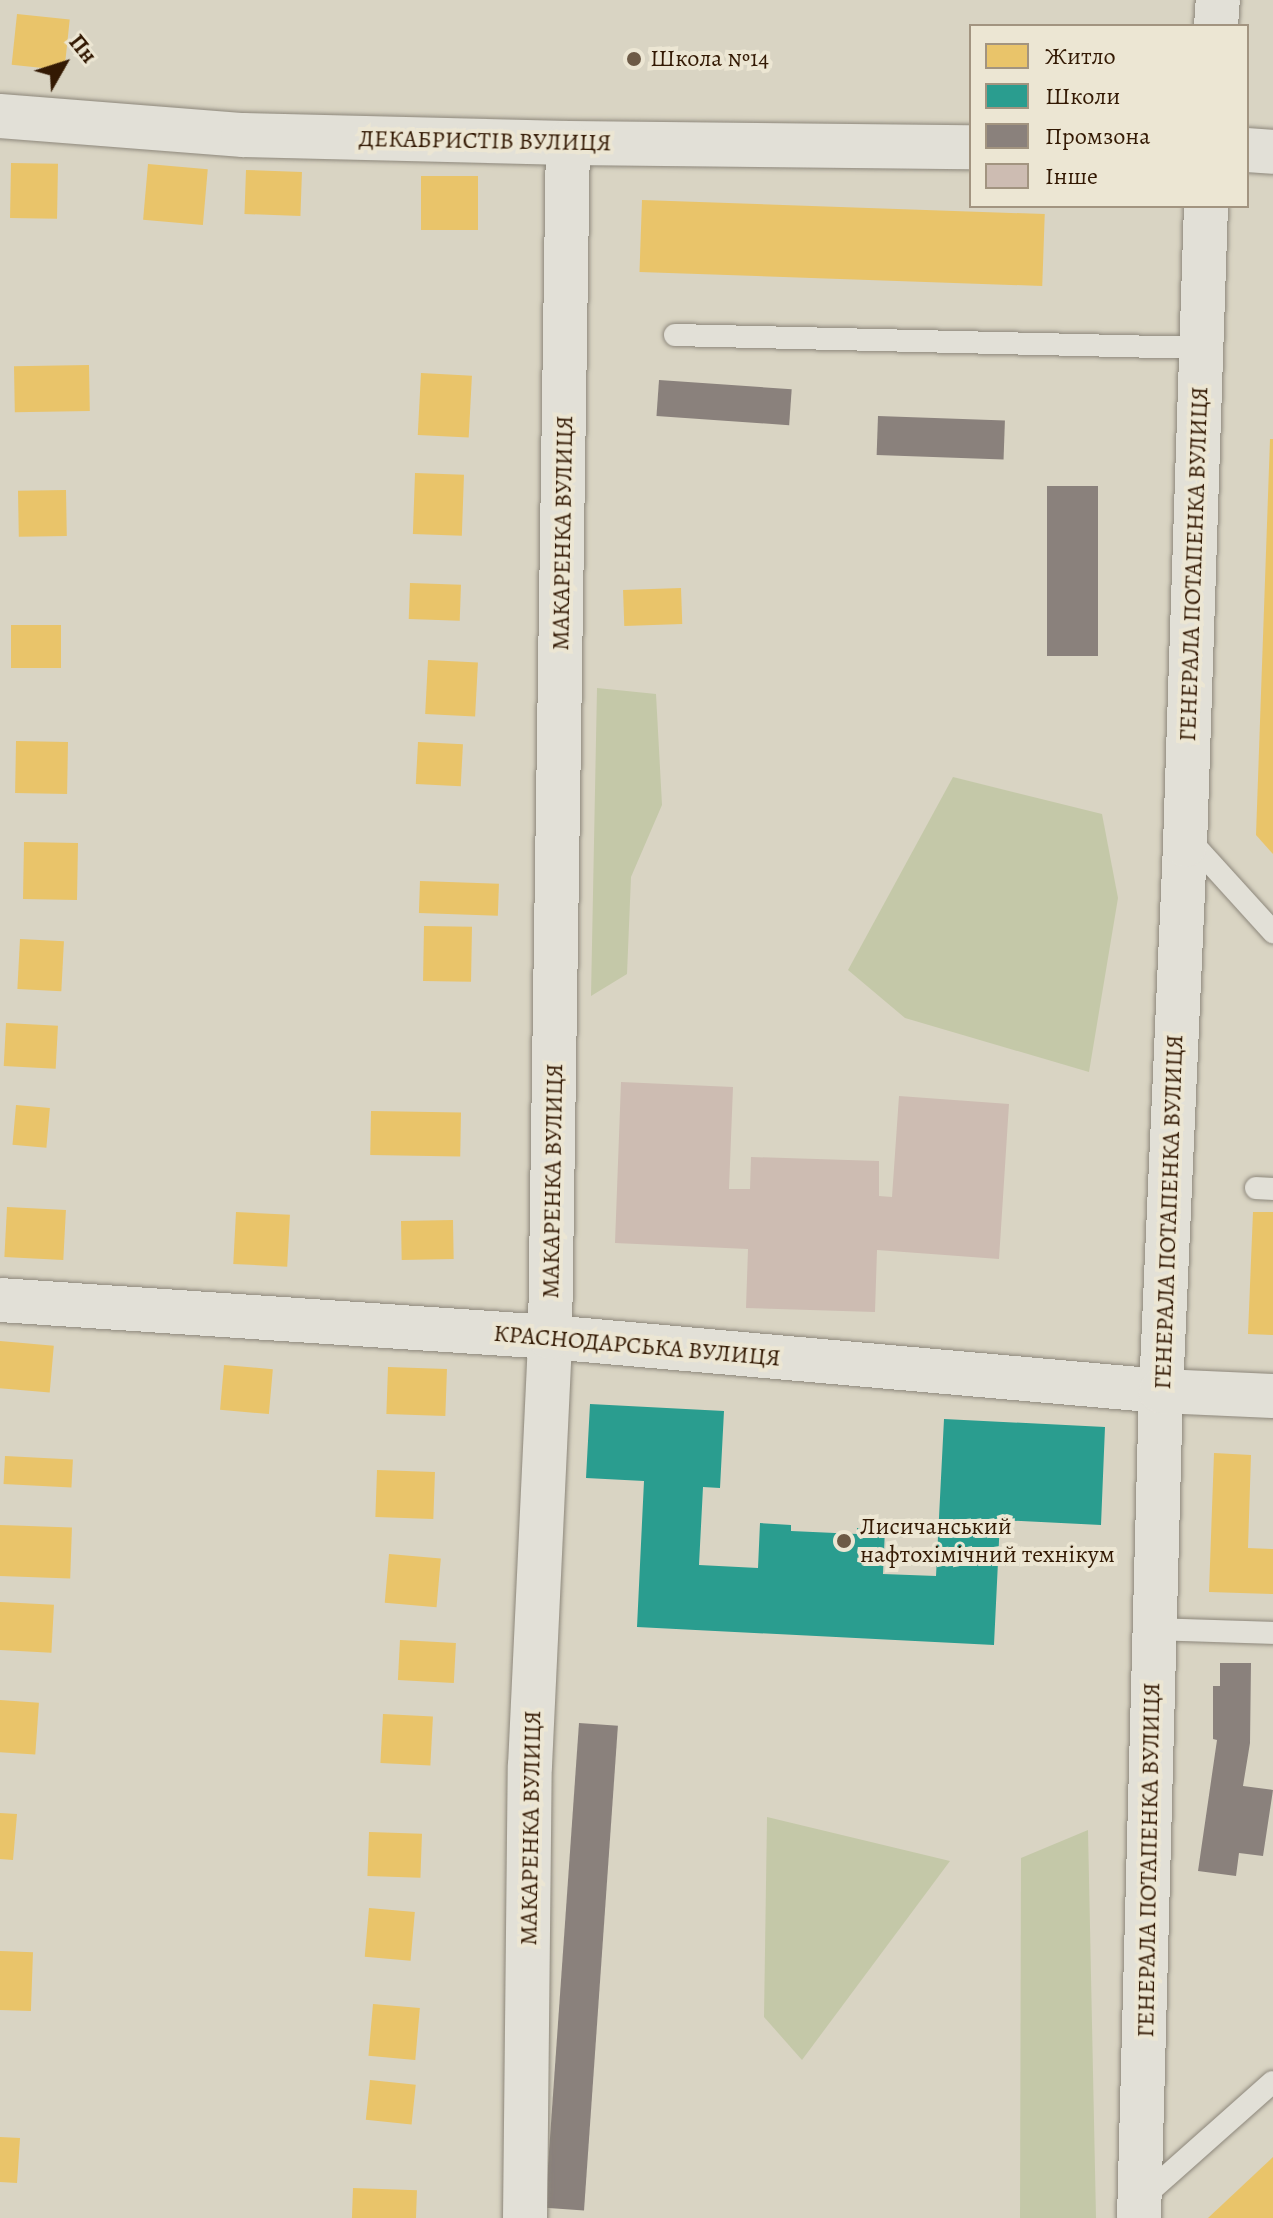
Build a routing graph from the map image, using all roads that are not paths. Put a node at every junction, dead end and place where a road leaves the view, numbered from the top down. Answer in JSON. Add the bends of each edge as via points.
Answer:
{"nodes":[{"id":1,"x":1218,"y":0,"type":"edge"},
{"id":2,"x":1216,"y":24,"type":"edge"},
{"id":3,"x":0,"y":116,"type":"edge"},
{"id":4,"x":568,"y":143,"type":"junction"},
{"id":5,"x":969,"y":147,"type":"edge"},
{"id":6,"x":1249,"y":150,"type":"edge"},
{"id":7,"x":1273,"y":152,"type":"edge"},
{"id":8,"x":1206,"y":208,"type":"edge"},
{"id":9,"x":675,"y":335,"type":"dead end"},
{"id":10,"x":1201,"y":348,"type":"junction"},
{"id":11,"x":1185,"y":835,"type":"junction"},
{"id":12,"x":1273,"y":932,"type":"edge"},
{"id":13,"x":0,"y":1300,"type":"edge"},
{"id":14,"x":550,"y":1337,"type":"junction"},
{"id":15,"x":1161,"y":1391,"type":"junction"},
{"id":16,"x":1273,"y":1396,"type":"edge"},
{"id":17,"x":1155,"y":1629,"type":"junction"},
{"id":18,"x":1273,"y":1633,"type":"edge"},
{"id":19,"x":1273,"y":2082,"type":"edge"},
{"id":20,"x":1140,"y":2209,"type":"edge"},
{"id":21,"x":525,"y":2218,"type":"edge"}],
"edges":[{"from":1,"to":2,"type":"street"},
{"from":3,"to":4,"type":"street","name":"ДЕКАБРИСТІВ ВУЛИЦЯ","via":[[243,135]]},
{"from":4,"to":5,"type":"street","name":"ДЕКАБРИСТІВ ВУЛИЦЯ"},
{"from":4,"to":14,"type":"street","name":"МАКАРЕНКА ВУЛИЦЯ"},
{"from":6,"to":7,"type":"street"},
{"from":8,"to":10,"type":"street","name":"ГЕНЕРАЛА ПОТАПЕНКА ВУЛИЦЯ"},
{"from":9,"to":10,"type":"lane"},
{"from":10,"to":11,"type":"street","name":"ГЕНЕРАЛА ПОТАПЕНКА ВУЛИЦЯ"},
{"from":11,"to":12,"type":"lane"},
{"from":11,"to":15,"type":"street","name":"ГЕНЕРАЛА ПОТАПЕНКА ВУЛИЦЯ"},
{"from":13,"to":14,"type":"street","name":"КРАСНОДАРСЬКА ВУЛИЦЯ"},
{"from":14,"to":15,"type":"street","name":"КРАСНОДАРСЬКА ВУЛИЦЯ"},
{"from":14,"to":21,"type":"street","name":"МАКАРЕНКА ВУЛИЦЯ","via":[[530,1766]]},
{"from":15,"to":16,"type":"street","name":"КРАСНОДАРСЬКА ВУЛИЦЯ"},
{"from":15,"to":17,"type":"street","name":"ГЕНЕРАЛА ПОТАПЕНКА ВУЛИЦЯ"},
{"from":17,"to":18,"type":"lane"},
{"from":17,"to":20,"type":"street","name":"ГЕНЕРАЛА ПОТАПЕНКА ВУЛИЦЯ"},
{"from":19,"to":20,"type":"lane"}]}
